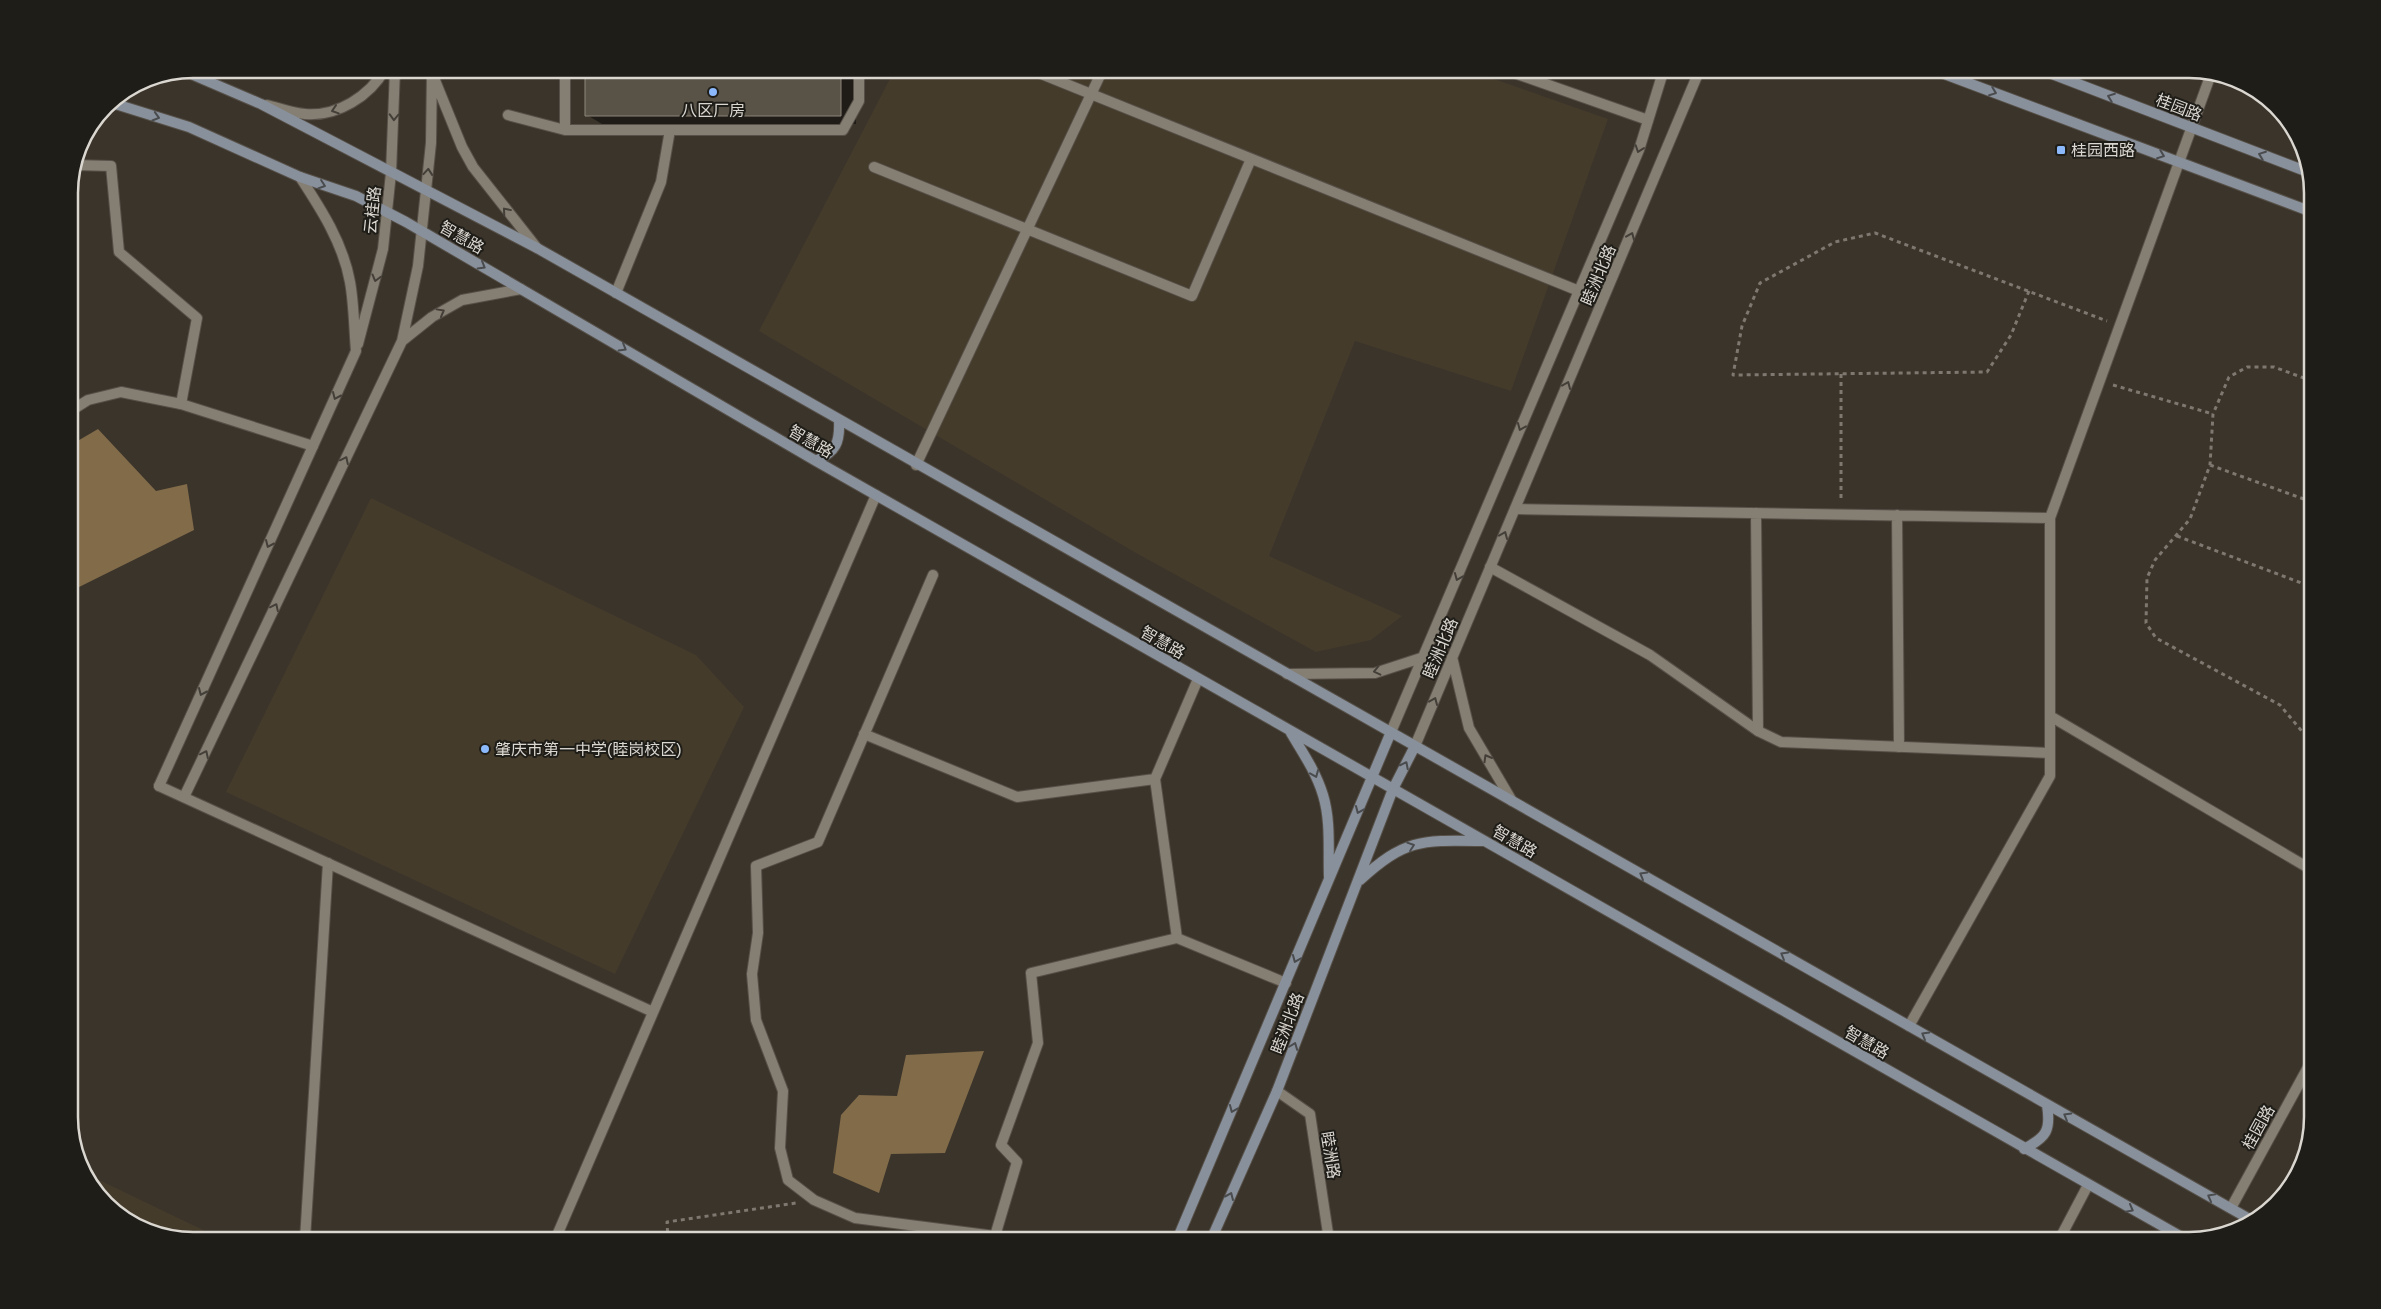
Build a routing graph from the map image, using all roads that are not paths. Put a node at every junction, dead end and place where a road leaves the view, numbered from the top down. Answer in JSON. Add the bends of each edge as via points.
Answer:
{"nodes":[{"id":1,"x":1526,"y":77,"type":"edge"},
{"id":2,"x":1661,"y":77,"type":"edge"},
{"id":3,"x":1697,"y":77,"type":"edge"},
{"id":4,"x":1953,"y":77,"type":"edge"},
{"id":5,"x":2059,"y":77,"type":"edge"},
{"id":6,"x":200,"y":78,"type":"edge"},
{"id":7,"x":380,"y":78,"type":"edge"},
{"id":8,"x":396,"y":78,"type":"edge"},
{"id":9,"x":432,"y":78,"type":"edge"},
{"id":10,"x":435,"y":78,"type":"edge"},
{"id":11,"x":565,"y":78,"type":"edge"},
{"id":12,"x":859,"y":78,"type":"edge"},
{"id":13,"x":1050,"y":78,"type":"edge"},
{"id":14,"x":1099,"y":78,"type":"edge"},
{"id":15,"x":2209,"y":80,"type":"edge"},
{"id":16,"x":1091,"y":94,"type":"junction"},
{"id":17,"x":261,"y":104,"type":"junction"},
{"id":18,"x":118,"y":105,"type":"edge"},
{"id":19,"x":508,"y":115,"type":"dead end"},
{"id":20,"x":1648,"y":120,"type":"junction"},
{"id":21,"x":2192,"y":128,"type":"junction"},
{"id":22,"x":565,"y":130,"type":"junction"},
{"id":23,"x":670,"y":130,"type":"junction"},
{"id":24,"x":1251,"y":159,"type":"junction"},
{"id":25,"x":2179,"y":162,"type":"junction"},
{"id":26,"x":81,"y":165,"type":"edge"},
{"id":27,"x":874,"y":167,"type":"dead end"},
{"id":28,"x":2301,"y":169,"type":"edge"},
{"id":29,"x":391,"y":173,"type":"junction"},
{"id":30,"x":300,"y":177,"type":"junction"},
{"id":31,"x":426,"y":191,"type":"junction"},
{"id":32,"x":2303,"y":209,"type":"edge"},
{"id":33,"x":387,"y":212,"type":"junction"},
{"id":34,"x":1027,"y":229,"type":"junction"},
{"id":35,"x":422,"y":231,"type":"junction"},
{"id":36,"x":537,"y":248,"type":"junction"},
{"id":37,"x":521,"y":289,"type":"junction"},
{"id":38,"x":1579,"y":291,"type":"junction"},
{"id":39,"x":616,"y":293,"type":"junction"},
{"id":40,"x":402,"y":341,"type":"junction"},
{"id":41,"x":356,"y":351,"type":"junction"},
{"id":42,"x":181,"y":404,"type":"junction"},
{"id":43,"x":78,"y":406,"type":"edge"},
{"id":44,"x":839,"y":421,"type":"junction"},
{"id":45,"x":313,"y":446,"type":"junction"},
{"id":46,"x":816,"y":461,"type":"junction"},
{"id":47,"x":916,"y":465,"type":"junction"},
{"id":48,"x":876,"y":495,"type":"junction"},
{"id":49,"x":1515,"y":508,"type":"junction"},
{"id":50,"x":1756,"y":512,"type":"junction"},
{"id":51,"x":1897,"y":515,"type":"junction"},
{"id":52,"x":2050,"y":518,"type":"junction"},
{"id":53,"x":1490,"y":567,"type":"junction"},
{"id":54,"x":933,"y":575,"type":"dead end"},
{"id":55,"x":1424,"y":657,"type":"junction"},
{"id":56,"x":1452,"y":657,"type":"junction"},
{"id":57,"x":1287,"y":674,"type":"junction"},
{"id":58,"x":1198,"y":679,"type":"junction"},
{"id":59,"x":2050,"y":716,"type":"junction"},
{"id":60,"x":1758,"y":731,"type":"junction"},
{"id":61,"x":1291,"y":732,"type":"junction"},
{"id":62,"x":1391,"y":732,"type":"junction"},
{"id":63,"x":864,"y":734,"type":"junction"},
{"id":64,"x":1415,"y":746,"type":"junction"},
{"id":65,"x":1899,"y":747,"type":"junction"},
{"id":66,"x":2050,"y":753,"type":"junction"},
{"id":67,"x":1372,"y":778,"type":"junction"},
{"id":68,"x":1154,"y":779,"type":"junction"},
{"id":69,"x":1393,"y":789,"type":"junction"},
{"id":70,"x":184,"y":798,"type":"junction"},
{"id":71,"x":1512,"y":801,"type":"junction"},
{"id":72,"x":1485,"y":842,"type":"junction"},
{"id":73,"x":328,"y":863,"type":"junction"},
{"id":74,"x":2304,"y":865,"type":"edge"},
{"id":75,"x":1329,"y":881,"type":"junction"},
{"id":76,"x":1357,"y":883,"type":"junction"},
{"id":77,"x":1177,"y":938,"type":"junction"},
{"id":78,"x":1286,"y":983,"type":"junction"},
{"id":79,"x":653,"y":1012,"type":"junction"},
{"id":80,"x":1909,"y":1026,"type":"junction"},
{"id":81,"x":2304,"y":1075,"type":"edge"},
{"id":82,"x":1277,"y":1091,"type":"junction"},
{"id":83,"x":2047,"y":1105,"type":"junction"},
{"id":84,"x":2024,"y":1149,"type":"junction"},
{"id":85,"x":2088,"y":1185,"type":"junction"},
{"id":86,"x":2231,"y":1208,"type":"junction"},
{"id":87,"x":2245,"y":1216,"type":"edge"},
{"id":88,"x":305,"y":1232,"type":"edge"},
{"id":89,"x":557,"y":1232,"type":"edge"},
{"id":90,"x":956,"y":1232,"type":"edge"},
{"id":91,"x":1000,"y":1232,"type":"edge"},
{"id":92,"x":1180,"y":1232,"type":"edge"},
{"id":93,"x":1215,"y":1232,"type":"edge"},
{"id":94,"x":1328,"y":1232,"type":"edge"},
{"id":95,"x":2063,"y":1232,"type":"edge"},
{"id":96,"x":2173,"y":1232,"type":"edge"}],
"edges":[{"from":1,"to":20,"type":"street"},
{"from":2,"to":20,"type":"street","name":"睦洲北路"},
{"from":49,"to":3,"type":"street","name":"睦洲北路","one_way":true},
{"from":4,"to":25,"type":"main road","one_way":true},
{"from":21,"to":5,"type":"main road","name":"桂园路","one_way":true},
{"from":6,"to":17,"type":"main road","name":"智慧路"},
{"from":7,"to":17,"type":"street","one_way":true,"via":[[362,96],[327,112],[305,114]]},
{"from":8,"to":29,"type":"street","name":"云桂路","one_way":true},
{"from":31,"to":9,"type":"street","one_way":true},
{"from":36,"to":10,"type":"street","one_way":true,"via":[[473,167]]},
{"from":11,"to":22,"type":"street"},
{"from":12,"to":23,"type":"street","via":[[859,101],[844,130]]},
{"from":13,"to":16,"type":"street"},
{"from":14,"to":16,"type":"street"},
{"from":15,"to":21,"type":"street"},
{"from":16,"to":24,"type":"street"},
{"from":16,"to":34,"type":"street"},
{"from":17,"to":29,"type":"main road","name":"智慧路"},
{"from":18,"to":30,"type":"main road","name":"智慧路","one_way":true,"via":[[189,127]]},
{"from":19,"to":22,"type":"street"},
{"from":20,"to":38,"type":"street","name":"睦洲北路","one_way":true,"via":[[1639,150]]},
{"from":21,"to":25,"type":"street"},
{"from":28,"to":21,"type":"main road","name":"桂园路","one_way":true},
{"from":22,"to":23,"type":"street"},
{"from":23,"to":39,"type":"street","via":[[661,182]]},
{"from":24,"to":34,"type":"street","via":[[1192,296]]},
{"from":24,"to":38,"type":"street"},
{"from":25,"to":32,"type":"main road"},
{"from":25,"to":52,"type":"street"},
{"from":26,"to":42,"type":"street","via":[[111,166],[119,252],[197,318]]},
{"from":27,"to":34,"type":"street"},
{"from":29,"to":31,"type":"main road","name":"智慧路"},
{"from":29,"to":33,"type":"street","name":"云桂路"},
{"from":30,"to":33,"type":"main road","name":"智慧路","one_way":true,"via":[[356,196]]},
{"from":30,"to":41,"type":"street","via":[[322,210],[338,242],[348,273]]},
{"from":31,"to":35,"type":"street"},
{"from":31,"to":36,"type":"main road","name":"智慧路"},
{"from":33,"to":35,"type":"main road","name":"智慧路"},
{"from":33,"to":41,"type":"street","name":"云桂路","one_way":true,"via":[[383,249]]},
{"from":34,"to":47,"type":"street"},
{"from":35,"to":37,"type":"main road","name":"智慧路","one_way":true},
{"from":35,"to":40,"type":"street"},
{"from":36,"to":39,"type":"main road","name":"智慧路"},
{"from":40,"to":37,"type":"street","one_way":true,"via":[[432,317],[462,300]]},
{"from":37,"to":46,"type":"main road","name":"智慧路","one_way":true},
{"from":38,"to":55,"type":"street","name":"睦洲北路","one_way":true},
{"from":39,"to":44,"type":"main road","name":"智慧路"},
{"from":70,"to":40,"type":"street","one_way":true},
{"from":41,"to":45,"type":"street","name":"云桂路","one_way":true},
{"from":42,"to":43,"type":"street","via":[[121,392],[88,400]]},
{"from":42,"to":45,"type":"street"},
{"from":44,"to":46,"type":"main road","via":[[840,438],[830,454]]},
{"from":44,"to":47,"type":"main road","name":"智慧路"},
{"from":45,"to":70,"type":"street","name":"云桂路","one_way":true,"via":[[159,786]]},
{"from":46,"to":48,"type":"main road","name":"智慧路"},
{"from":47,"to":57,"type":"main road","name":"智慧路"},
{"from":48,"to":58,"type":"main road","name":"智慧路"},
{"from":48,"to":79,"type":"street"},
{"from":49,"to":50,"type":"street"},
{"from":53,"to":49,"type":"street","name":"睦洲北路","one_way":true},
{"from":50,"to":51,"type":"street"},
{"from":50,"to":60,"type":"street"},
{"from":51,"to":52,"type":"street"},
{"from":51,"to":65,"type":"street"},
{"from":52,"to":59,"type":"street"},
{"from":53,"to":56,"type":"street","name":"睦洲北路"},
{"from":53,"to":60,"type":"street","via":[[1650,655]]},
{"from":54,"to":63,"type":"street"},
{"from":55,"to":57,"type":"street","one_way":true,"via":[[1374,673]]},
{"from":55,"to":62,"type":"street","name":"睦洲北路"},
{"from":64,"to":56,"type":"street","name":"睦洲北路","one_way":true},
{"from":71,"to":56,"type":"street","one_way":true,"via":[[1469,728]]},
{"from":57,"to":62,"type":"main road","name":"智慧路"},
{"from":58,"to":61,"type":"main road","name":"智慧路"},
{"from":58,"to":68,"type":"street"},
{"from":59,"to":66,"type":"street"},
{"from":59,"to":74,"type":"street"},
{"from":60,"to":65,"type":"street","via":[[1781,742]]},
{"from":61,"to":67,"type":"main road","name":"智慧路"},
{"from":61,"to":75,"type":"main road","one_way":true,"via":[[1312,767],[1323,796],[1328,823]]},
{"from":62,"to":64,"type":"main road","name":"智慧路"},
{"from":62,"to":67,"type":"main road","name":"睦洲北路"},
{"from":63,"to":68,"type":"street","via":[[1017,798]]},
{"from":63,"to":90,"type":"street","via":[[818,842],[756,866],[758,933],[752,974],[756,1020],[784,1091],[780,1148],[788,1180],[814,1200],[855,1218]]},
{"from":69,"to":64,"type":"main road","name":"睦洲北路","one_way":true},
{"from":64,"to":71,"type":"main road","name":"智慧路"},
{"from":65,"to":66,"type":"street"},
{"from":66,"to":80,"type":"street","via":[[2050,776]]},
{"from":67,"to":69,"type":"main road","name":"智慧路"},
{"from":67,"to":75,"type":"main road","name":"睦洲北路","one_way":true},
{"from":68,"to":77,"type":"street"},
{"from":69,"to":72,"type":"main road","name":"智慧路"},
{"from":69,"to":76,"type":"main road","name":"睦洲北路"},
{"from":70,"to":73,"type":"street"},
{"from":80,"to":71,"type":"main road","name":"智慧路","one_way":true},
{"from":76,"to":72,"type":"main road","one_way":true,"via":[[1382,860],[1411,844],[1439,840]]},
{"from":72,"to":84,"type":"main road","name":"智慧路"},
{"from":73,"to":79,"type":"street"},
{"from":73,"to":88,"type":"street"},
{"from":75,"to":78,"type":"main road","name":"睦洲北路","one_way":true},
{"from":82,"to":76,"type":"main road","name":"睦洲北路","one_way":true},
{"from":77,"to":78,"type":"street"},
{"from":77,"to":91,"type":"street","via":[[1031,973],[1038,1043],[1001,1145],[1017,1162]]},
{"from":78,"to":92,"type":"main road","name":"睦洲北路","one_way":true},
{"from":79,"to":89,"type":"street"},
{"from":83,"to":80,"type":"main road","name":"智慧路","one_way":true},
{"from":81,"to":86,"type":"street","name":"桂园路"},
{"from":93,"to":82,"type":"main road","name":"睦洲北路","one_way":true},
{"from":82,"to":94,"type":"street","name":"睦洲路","via":[[1310,1114]]},
{"from":83,"to":84,"type":"main road","via":[[2050,1124],[2040,1141]]},
{"from":86,"to":83,"type":"main road","name":"智慧路","one_way":true},
{"from":84,"to":85,"type":"main road","name":"智慧路"},
{"from":85,"to":95,"type":"street"},
{"from":85,"to":96,"type":"main road","name":"智慧路","one_way":true},
{"from":86,"to":87,"type":"main road","name":"智慧路"}]}
